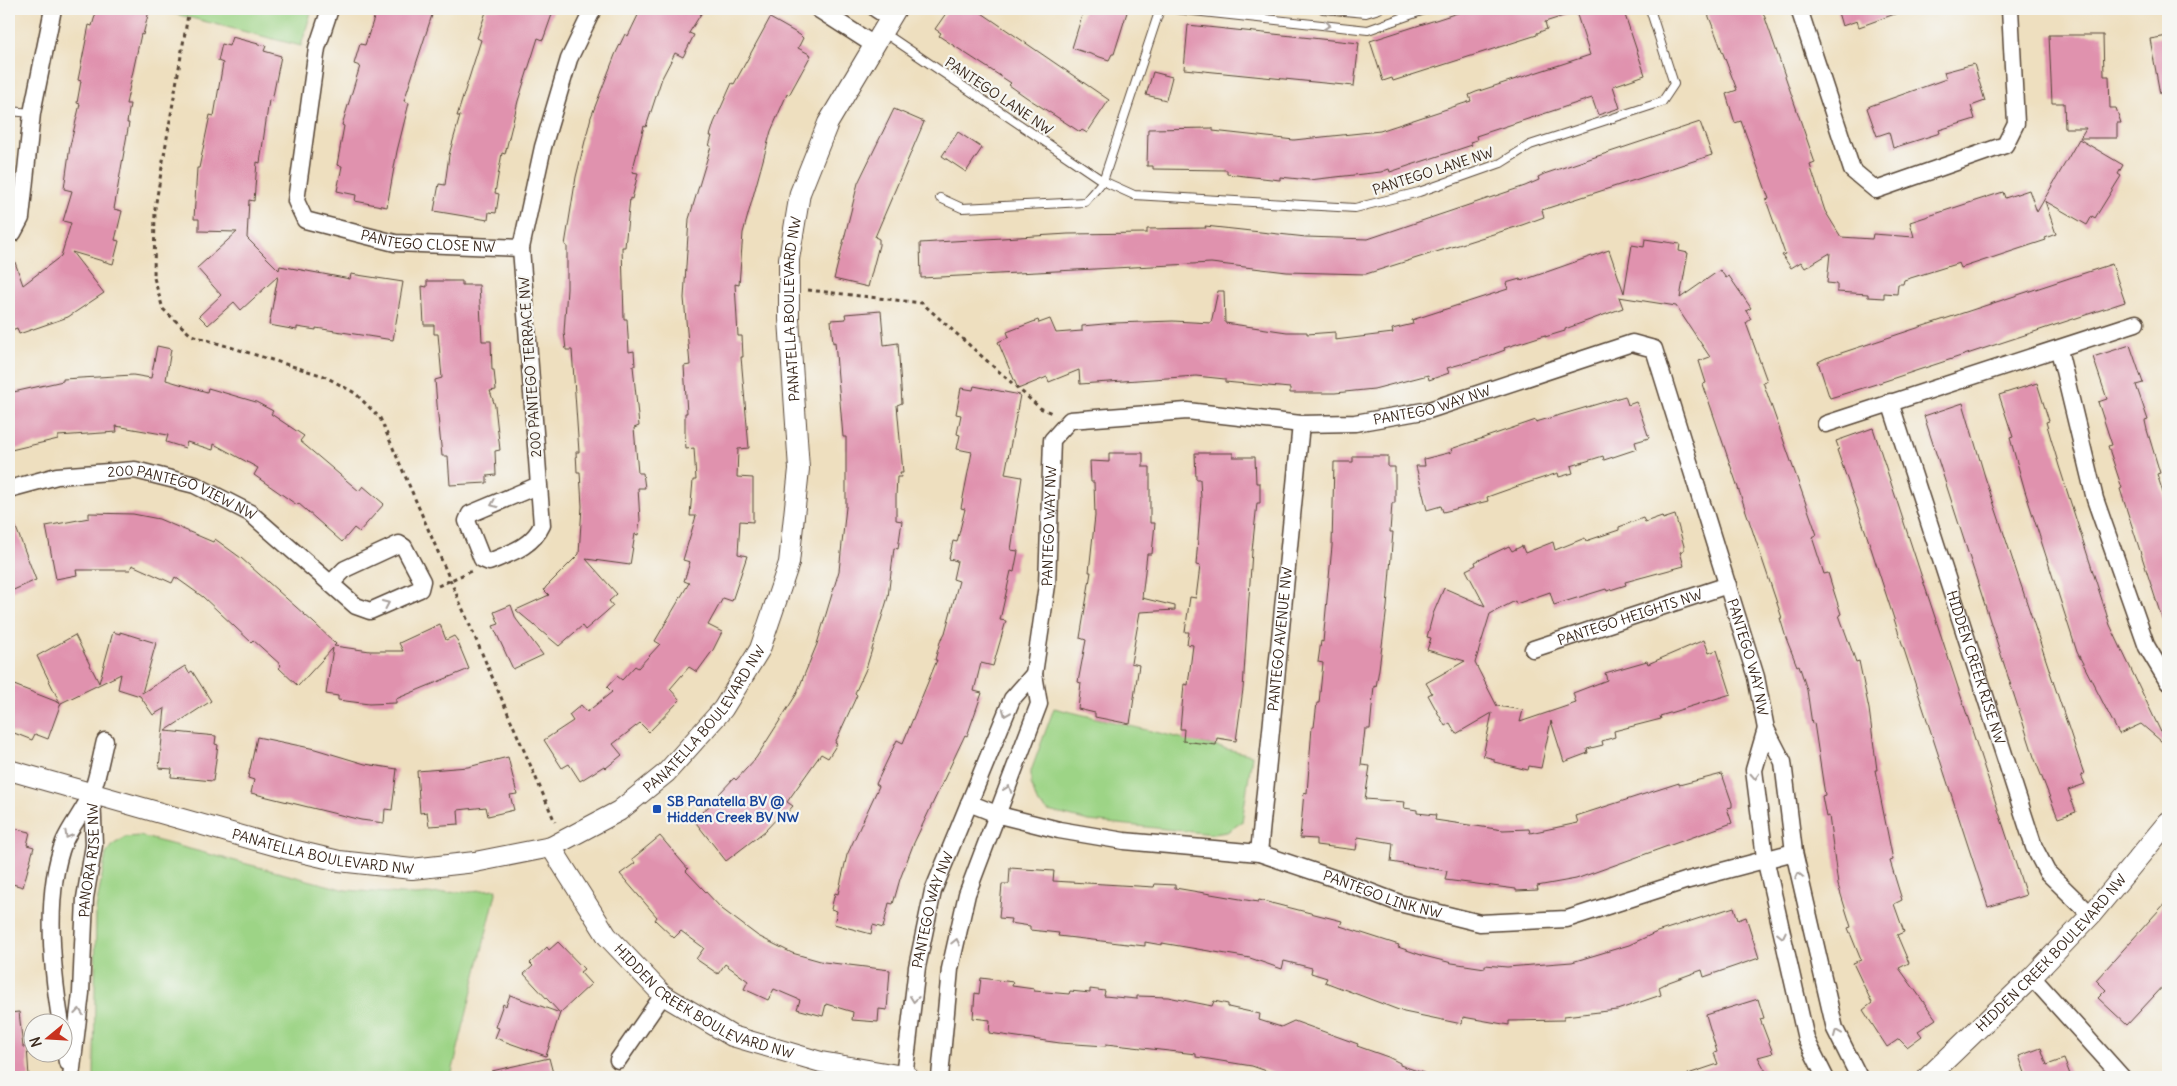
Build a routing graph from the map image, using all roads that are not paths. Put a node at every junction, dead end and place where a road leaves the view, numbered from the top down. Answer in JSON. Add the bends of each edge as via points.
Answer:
{"nodes":[{"id":1,"x":53,"y":9,"type":"edge"},
{"id":2,"x":330,"y":9,"type":"edge"},
{"id":3,"x":593,"y":9,"type":"edge"},
{"id":4,"x":818,"y":9,"type":"edge"},
{"id":5,"x":1160,"y":9,"type":"edge"},
{"id":6,"x":1174,"y":9,"type":"edge"},
{"id":7,"x":1323,"y":9,"type":"edge"},
{"id":8,"x":1379,"y":9,"type":"edge"},
{"id":9,"x":1427,"y":9,"type":"edge"},
{"id":10,"x":1650,"y":9,"type":"edge"},
{"id":11,"x":1799,"y":9,"type":"edge"},
{"id":12,"x":2010,"y":9,"type":"edge"},
{"id":13,"x":883,"y":22,"type":"edge"},
{"id":14,"x":9,"y":110,"type":"edge"},
{"id":15,"x":32,"y":113,"type":"junction"},
{"id":16,"x":1103,"y":182,"type":"junction"},
{"id":17,"x":940,"y":198,"type":"dead end"},
{"id":18,"x":9,"y":234,"type":"edge"},
{"id":19,"x":521,"y":248,"type":"junction"},
{"id":20,"x":2136,"y":323,"type":"dead end"},
{"id":21,"x":2059,"y":350,"type":"junction"},
{"id":22,"x":1890,"y":402,"type":"junction"},
{"id":23,"x":1301,"y":424,"type":"junction"},
{"id":24,"x":1826,"y":424,"type":"dead end"},
{"id":25,"x":539,"y":485,"type":"junction"},
{"id":26,"x":9,"y":489,"type":"edge"},
{"id":27,"x":331,"y":583,"type":"junction"},
{"id":28,"x":1728,"y":585,"type":"junction"},
{"id":29,"x":1533,"y":649,"type":"dead end"},
{"id":30,"x":1034,"y":674,"type":"junction"},
{"id":31,"x":2168,"y":682,"type":"edge"},
{"id":32,"x":1766,"y":729,"type":"junction"},
{"id":33,"x":105,"y":741,"type":"dead end"},
{"id":34,"x":9,"y":770,"type":"edge"},
{"id":35,"x":92,"y":793,"type":"junction"},
{"id":36,"x":969,"y":803,"type":"junction"},
{"id":37,"x":999,"y":815,"type":"junction"},
{"id":38,"x":2168,"y":822,"type":"edge"},
{"id":39,"x":550,"y":848,"type":"junction"},
{"id":40,"x":1794,"y":852,"type":"junction"},
{"id":41,"x":1259,"y":853,"type":"junction"},
{"id":42,"x":1765,"y":858,"type":"junction"},
{"id":43,"x":2091,"y":915,"type":"junction"},
{"id":44,"x":2032,"y":977,"type":"junction"},
{"id":45,"x":663,"y":995,"type":"junction"},
{"id":46,"x":60,"y":1014,"type":"edge"},
{"id":47,"x":618,"y":1060,"type":"dead end"},
{"id":48,"x":68,"y":1064,"type":"edge"},
{"id":49,"x":70,"y":1077,"type":"edge"},
{"id":50,"x":904,"y":1077,"type":"edge"},
{"id":51,"x":909,"y":1077,"type":"edge"},
{"id":52,"x":940,"y":1077,"type":"edge"},
{"id":53,"x":1825,"y":1077,"type":"edge"},
{"id":54,"x":1858,"y":1077,"type":"edge"},
{"id":55,"x":1928,"y":1077,"type":"edge"},
{"id":56,"x":2122,"y":1077,"type":"edge"}],
"edges":[{"from":1,"to":15,"type":"street"},
{"from":2,"to":19,"type":"street","name":"PANTEGO CLOSE NW","via":[[317,48],[296,201],[305,220],[395,243]]},
{"from":3,"to":19,"type":"street","via":[[569,59],[542,147]]},
{"from":4,"to":13,"type":"street"},
{"from":5,"to":16,"type":"lane"},
{"from":6,"to":9,"type":"lane","one_way":true,"via":[[1368,30]]},
{"from":7,"to":8,"type":"lane","via":[[1366,13]]},
{"from":10,"to":16,"type":"lane","name":"PANTEGO LANE NW","via":[[1674,84],[1662,102],[1530,146],[1501,163],[1419,192],[1355,208],[1134,195]]},
{"from":11,"to":12,"type":"street","via":[[1852,170],[1876,190],[2005,145],[2016,123]]},
{"from":13,"to":16,"type":"lane","name":"PANTEGO LANE NW"},
{"from":13,"to":39,"type":"street","name":"PANATELLA BOULEVARD NW","via":[[828,123],[800,193],[790,259],[799,469],[789,563],[760,649],[723,709],[666,772],[619,811]]},
{"from":14,"to":15,"type":"lane"},
{"from":15,"to":18,"type":"street","via":[[21,218],[13,233]]},
{"from":16,"to":17,"type":"lane","via":[[1084,202],[962,208]]},
{"from":19,"to":25,"type":"street","name":"200 PANTEGO TERRACE NW"},
{"from":20,"to":21,"type":"street"},
{"from":21,"to":22,"type":"street"},
{"from":21,"to":31,"type":"street","via":[[2095,499],[2147,647]]},
{"from":22,"to":24,"type":"street"},
{"from":22,"to":43,"type":"street","name":"HIDDEN CREEK RISE NW","via":[[2034,847],[2047,872]]},
{"from":23,"to":28,"type":"street","name":"PANTEGO WAY NW","via":[[1355,423],[1429,410],[1632,342],[1654,350]]},
{"from":23,"to":30,"type":"street","name":"PANTEGO WAY NW","via":[[1187,411],[1070,420],[1052,440],[1047,585]]},
{"from":23,"to":41,"type":"street","name":"PANTEGO AVENUE NW"},
{"from":25,"to":25,"type":"street","name":"200 PANTEGO TERRACE NW","one_way":true,"via":[[470,514],[467,520],[482,559],[489,562],[527,545],[537,536],[542,525]]},
{"from":26,"to":27,"type":"street","name":"200 PANTEGO VIEW NW","via":[[57,476],[135,470],[195,485],[250,513]]},
{"from":27,"to":27,"type":"street","name":"200 PANTEGO VIEW NW","one_way":true,"via":[[356,606],[370,610],[420,589],[422,581],[404,547],[399,544],[344,569]]},
{"from":28,"to":29,"type":"street","name":"PANTEGO HEIGHTS NW"},
{"from":28,"to":32,"type":"street","name":"PANTEGO WAY NW","via":[[1756,677]]},
{"from":30,"to":36,"type":"street","name":"PANTEGO WAY NW","one_way":true,"via":[[1012,699]]},
{"from":37,"to":30,"type":"street","name":"PANTEGO WAY NW","one_way":true,"via":[[1039,704]]},
{"from":32,"to":40,"type":"street","name":"PANTEGO WAY NW","via":[[1783,762]]},
{"from":32,"to":42,"type":"street","name":"PANTEGO WAY NW","one_way":true,"via":[[1754,770]]},
{"from":33,"to":35,"type":"street"},
{"from":34,"to":35,"type":"street","name":"PANATELLA BOULEVARD NW"},
{"from":35,"to":39,"type":"street","name":"PANATELLA BOULEVARD NW","via":[[284,848],[366,864],[412,869],[475,862]]},
{"from":35,"to":46,"type":"street","name":"PANORA RISE NW","one_way":true,"via":[[64,842],[56,878],[52,962]]},
{"from":49,"to":35,"type":"street","name":"PANORA RISE NW","one_way":true,"via":[[82,992],[85,898],[94,845]]},
{"from":36,"to":37,"type":"street","name":"PANTEGO LINK NW"},
{"from":36,"to":50,"type":"street","name":"PANTEGO WAY NW","one_way":true,"via":[[932,891],[918,967]]},
{"from":37,"to":41,"type":"street","name":"PANTEGO LINK NW","via":[[1124,841]]},
{"from":52,"to":37,"type":"street","name":"PANTEGO WAY NW","one_way":true,"via":[[950,969],[967,894]]},
{"from":38,"to":43,"type":"street","name":"HIDDEN CREEK BOULEVARD NW"},
{"from":39,"to":45,"type":"street","name":"HIDDEN CREEK BOULEVARD NW","via":[[608,936]]},
{"from":40,"to":42,"type":"street","name":"PANTEGO LINK NW"},
{"from":54,"to":40,"type":"street","name":"PANTEGO WAY NW","one_way":true,"via":[[1835,1029]]},
{"from":41,"to":42,"type":"street","name":"PANTEGO LINK NW","via":[[1399,904],[1480,924],[1567,919]]},
{"from":42,"to":53,"type":"street","name":"PANTEGO WAY NW","one_way":true,"via":[[1806,1038]]},
{"from":43,"to":44,"type":"street","name":"HIDDEN CREEK BOULEVARD NW"},
{"from":44,"to":55,"type":"street","name":"HIDDEN CREEK BOULEVARD NW"},
{"from":44,"to":56,"type":"street"},
{"from":45,"to":47,"type":"street"},
{"from":45,"to":50,"type":"street","name":"HIDDEN CREEK BOULEVARD NW","via":[[732,1036],[821,1062]]},
{"from":48,"to":49,"type":"street","name":"PANORA RISE NW"},
{"from":50,"to":51,"type":"street","name":"HIDDEN CREEK BOULEVARD NW"}]}
